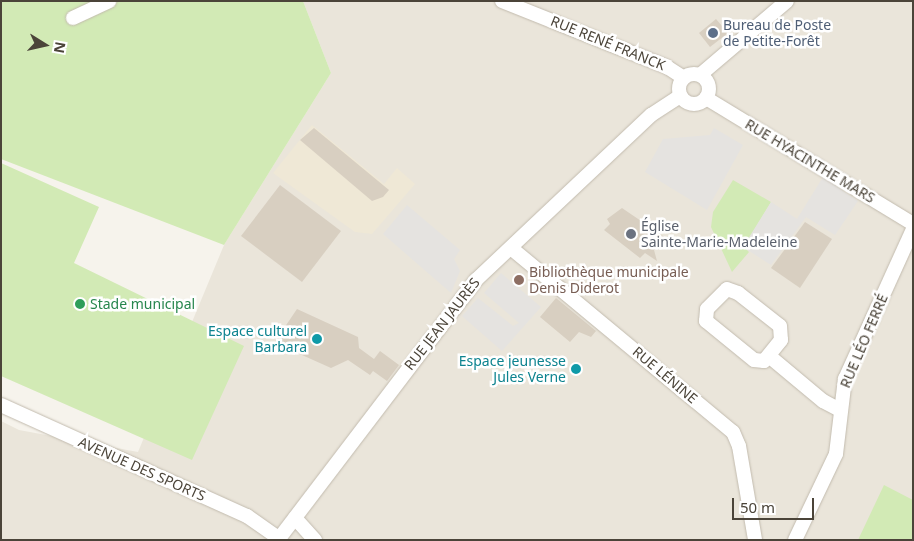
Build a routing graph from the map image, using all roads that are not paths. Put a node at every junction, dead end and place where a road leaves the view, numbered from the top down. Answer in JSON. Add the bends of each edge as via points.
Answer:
{"nodes":[{"id":1,"x":109,"y":1,"type":"edge"},
{"id":2,"x":502,"y":1,"type":"edge"},
{"id":3,"x":787,"y":1,"type":"edge"},
{"id":4,"x":73,"y":18,"type":"dead end"},
{"id":5,"x":700,"y":75,"type":"junction"},
{"id":6,"x":684,"y":78,"type":"junction"},
{"id":7,"x":680,"y":96,"type":"junction"},
{"id":8,"x":706,"y":98,"type":"junction"},
{"id":9,"x":913,"y":224,"type":"edge"},
{"id":10,"x":913,"y":229,"type":"edge"},
{"id":11,"x":511,"y":248,"type":"junction"},
{"id":12,"x":769,"y":356,"type":"junction"},
{"id":13,"x":1,"y":405,"type":"edge"},
{"id":14,"x":840,"y":410,"type":"junction"},
{"id":15,"x":295,"y":518,"type":"junction"},
{"id":16,"x":279,"y":539,"type":"edge"},
{"id":17,"x":316,"y":540,"type":"edge"},
{"id":18,"x":755,"y":540,"type":"edge"},
{"id":19,"x":795,"y":540,"type":"edge"}],
"edges":[{"from":1,"to":4,"type":"street"},
{"from":2,"to":6,"type":"street","name":"RUE RENÉ FRANCK","via":[[667,67]]},
{"from":3,"to":5,"type":"street"},
{"from":5,"to":6,"type":"street"},
{"from":5,"to":8,"type":"street","via":[[709,85]]},
{"from":6,"to":7,"type":"street","via":[[679,86]]},
{"from":7,"to":8,"type":"street","via":[[693,104]]},
{"from":7,"to":11,"type":"street","name":"RUE JEAN JAURÈS","via":[[651,115]]},
{"from":8,"to":9,"type":"street","name":"RUE HYACINTHE MARS"},
{"from":10,"to":14,"type":"street","name":"RUE LÉO FERRÉ","via":[[846,379]]},
{"from":11,"to":15,"type":"street","name":"RUE JEAN JAURÈS","via":[[466,291]]},
{"from":11,"to":18,"type":"street","name":"RUE LÉNINE","via":[[733,432],[739,446]]},
{"from":12,"to":12,"type":"street","via":[[764,361],[754,360],[708,324],[706,310],[720,292],[734,291],[778,324],[782,337]]},
{"from":12,"to":14,"type":"street","via":[[823,401]]},
{"from":13,"to":16,"type":"street","name":"AVENUE DES SPORTS","via":[[247,516]]},
{"from":14,"to":19,"type":"street","name":"RUE LÉO FERRÉ","via":[[839,438],[833,461]]},
{"from":15,"to":16,"type":"street","name":"RUE JEAN JAURÈS"},
{"from":15,"to":17,"type":"street"}]}
